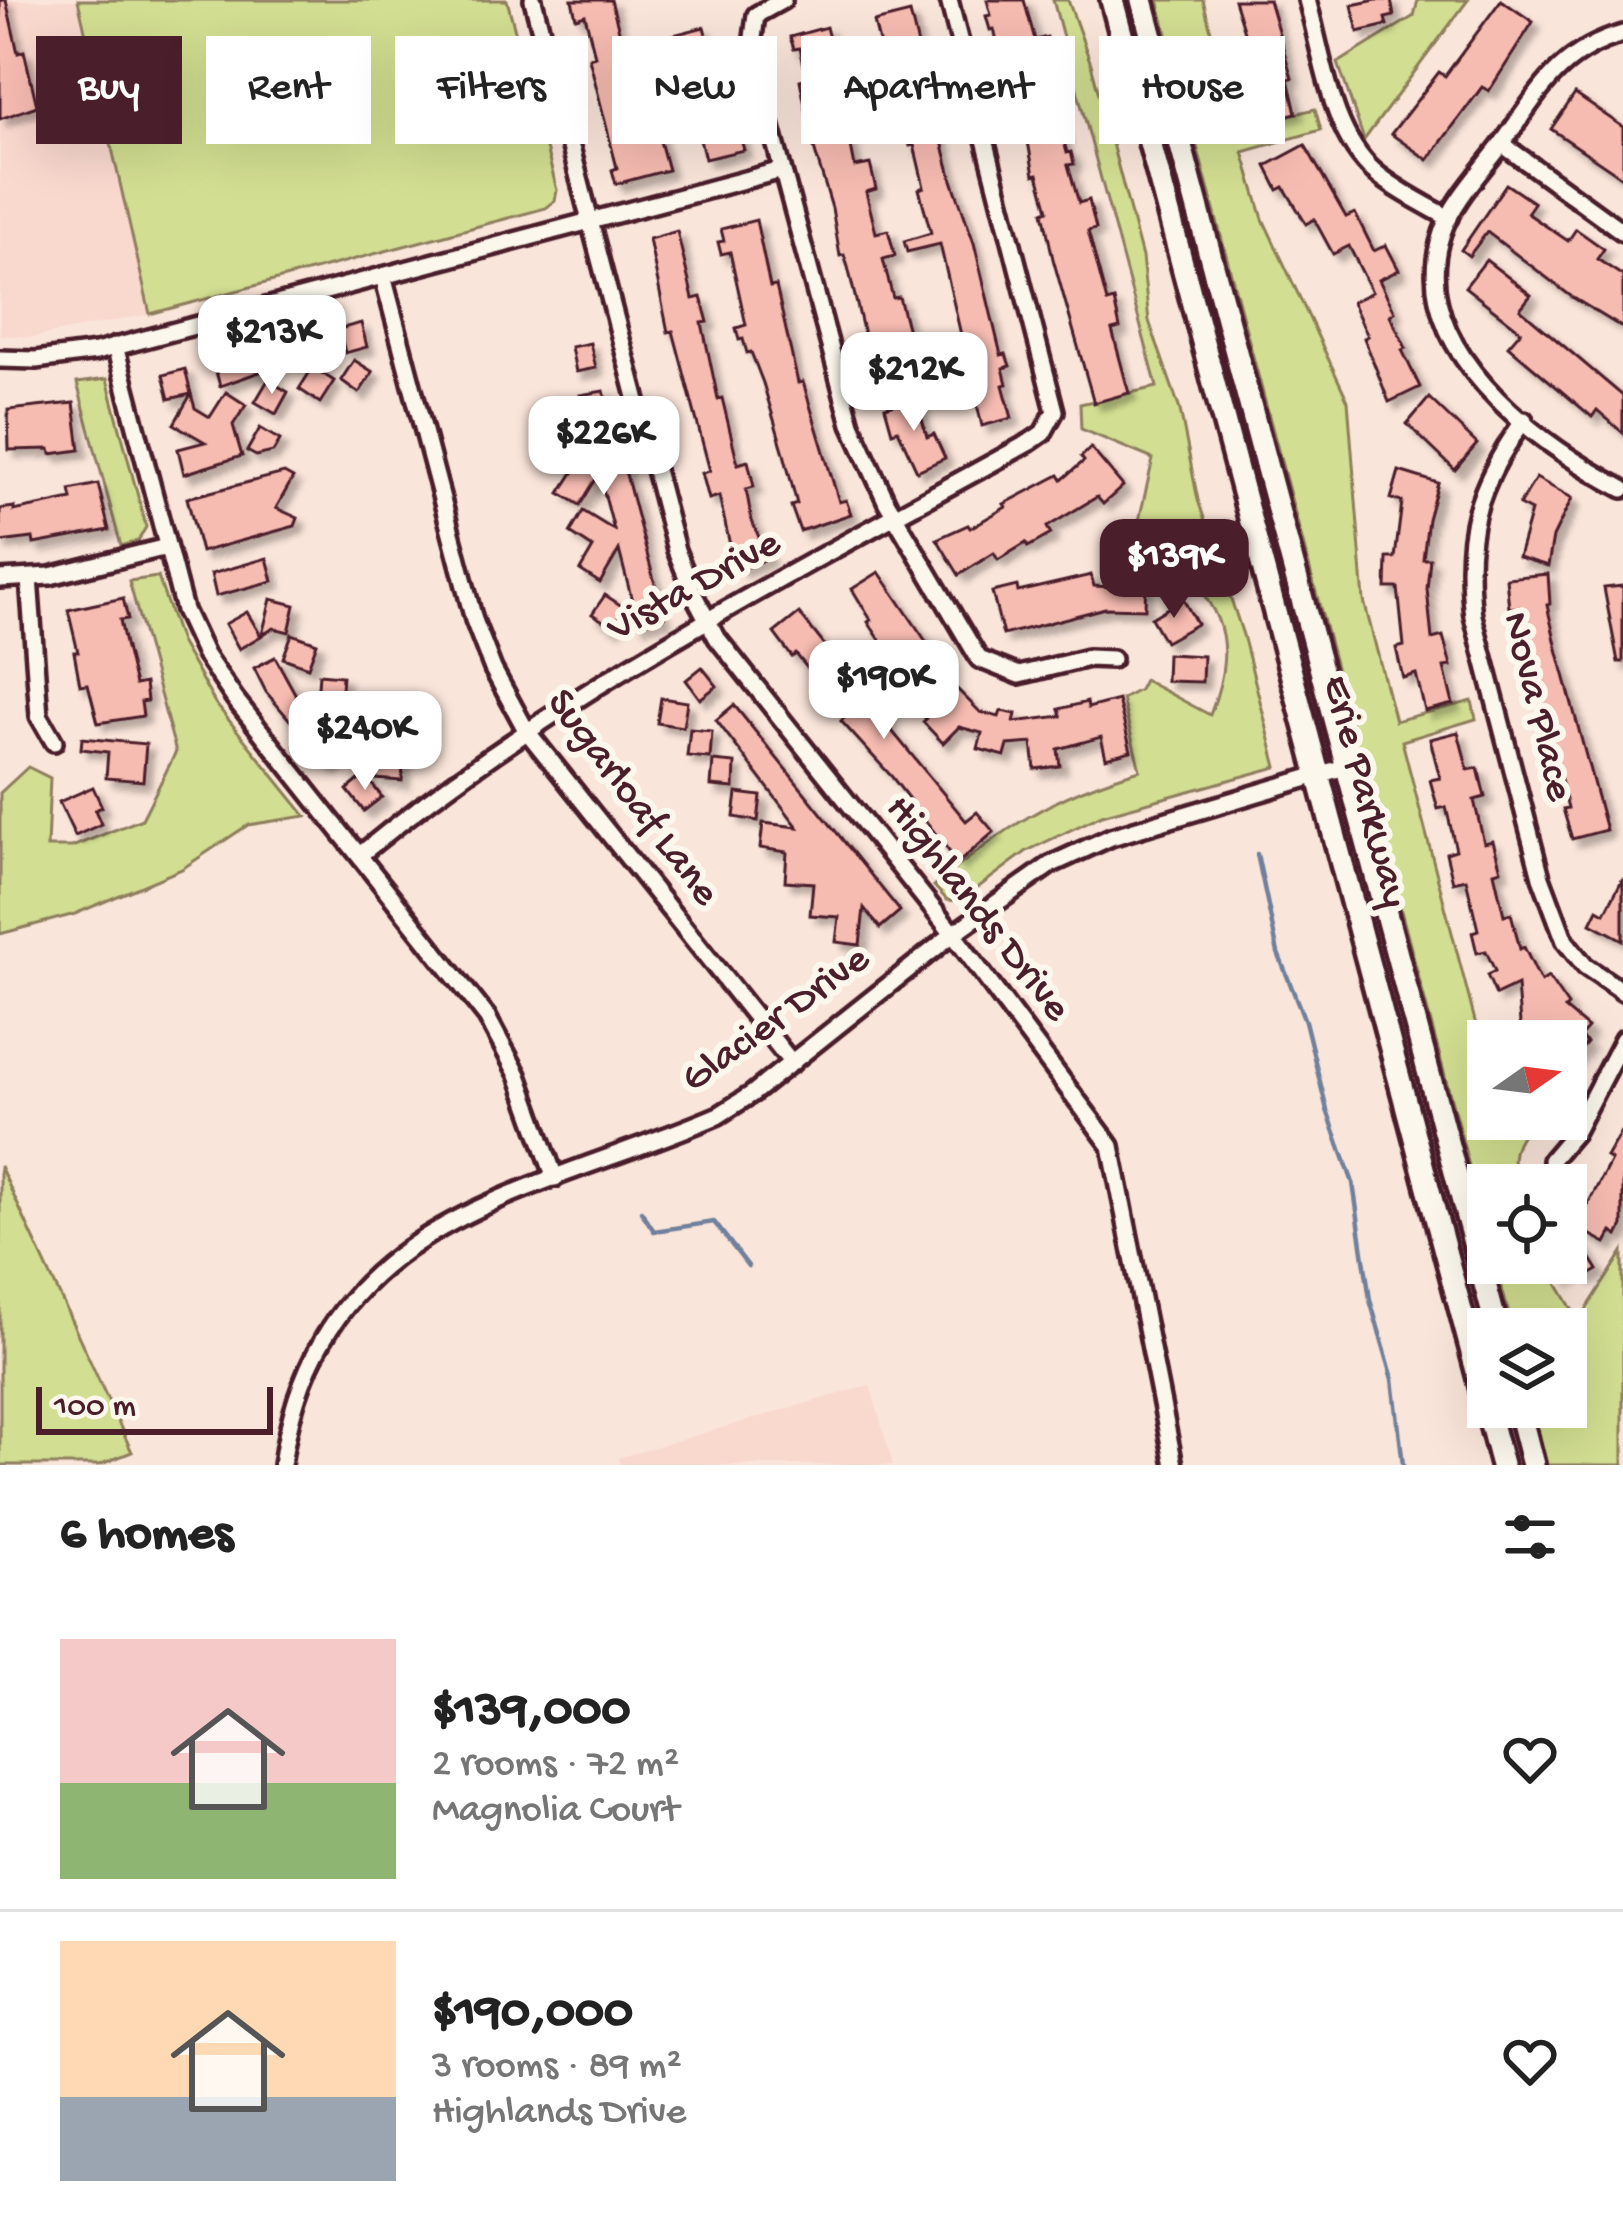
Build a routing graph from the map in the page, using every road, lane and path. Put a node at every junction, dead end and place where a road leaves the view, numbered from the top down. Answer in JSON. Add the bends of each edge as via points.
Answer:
{"nodes":[{"id":1,"x":533,"y":0,"type":"edge"},
{"id":2,"x":783,"y":0,"type":"edge"},
{"id":3,"x":949,"y":0,"type":"edge"},
{"id":4,"x":1112,"y":0,"type":"edge"},
{"id":5,"x":1142,"y":0,"type":"edge"},
{"id":6,"x":1307,"y":0,"type":"edge"},
{"id":7,"x":1623,"y":34,"type":"edge"},
{"id":8,"x":1502,"y":144,"type":"junction"},
{"id":9,"x":782,"y":170,"type":"junction"},
{"id":10,"x":1448,"y":218,"type":"junction"},
{"id":11,"x":590,"y":221,"type":"junction"},
{"id":12,"x":1623,"y":232,"type":"edge"},
{"id":13,"x":383,"y":276,"type":"junction"},
{"id":14,"x":116,"y":346,"type":"junction"},
{"id":15,"x":0,"y":359,"type":"edge"},
{"id":16,"x":1524,"y":420,"type":"junction"},
{"id":17,"x":1623,"y":489,"type":"edge"},
{"id":18,"x":895,"y":517,"type":"junction"},
{"id":19,"x":167,"y":547,"type":"junction"},
{"id":20,"x":29,"y":578,"type":"junction"},
{"id":21,"x":0,"y":579,"type":"edge"},
{"id":22,"x":707,"y":622,"type":"junction"},
{"id":23,"x":1112,"y":658,"type":"dead end"},
{"id":24,"x":526,"y":730,"type":"junction"},
{"id":25,"x":54,"y":742,"type":"dead end"},
{"id":26,"x":1348,"y":766,"type":"junction"},
{"id":27,"x":1318,"y":774,"type":"junction"},
{"id":28,"x":361,"y":854,"type":"junction"},
{"id":29,"x":953,"y":934,"type":"junction"},
{"id":30,"x":1623,"y":992,"type":"edge"},
{"id":31,"x":1623,"y":1039,"type":"edge"},
{"id":32,"x":791,"y":1063,"type":"junction"},
{"id":33,"x":1551,"y":1160,"type":"dead end"},
{"id":34,"x":555,"y":1178,"type":"junction"},
{"id":35,"x":1491,"y":1308,"type":"edge"},
{"id":36,"x":1523,"y":1428,"type":"edge"},
{"id":37,"x":282,"y":1465,"type":"edge"},
{"id":38,"x":1174,"y":1465,"type":"edge"},
{"id":39,"x":1502,"y":1465,"type":"edge"},
{"id":40,"x":1533,"y":1465,"type":"edge"}],
"edges":[{"from":1,"to":11,"type":"street","name":"Highlands Drive"},
{"from":2,"to":9,"type":"street","via":[[756,15],[751,53]]},
{"from":3,"to":18,"type":"street","name":"Vista Drive","via":[[1055,411],[1030,442]]},
{"from":4,"to":27,"type":"main road","name":"Erie Parkway"},
{"from":5,"to":26,"type":"main road","name":"Erie Parkway"},
{"from":6,"to":10,"type":"street","via":[[1352,144],[1373,171]]},
{"from":7,"to":8,"type":"street","via":[[1577,52],[1551,74]]},
{"from":8,"to":10,"type":"street"},
{"from":8,"to":12,"type":"street"},
{"from":9,"to":11,"type":"street"},
{"from":9,"to":18,"type":"street","via":[[850,424]]},
{"from":10,"to":16,"type":"street","via":[[1433,268],[1443,326],[1460,358]]},
{"from":11,"to":13,"type":"street"},
{"from":11,"to":22,"type":"street","name":"Highlands Drive","via":[[676,550]]},
{"from":13,"to":14,"type":"street"},
{"from":13,"to":24,"type":"street","name":"Sugarloaf Lane","via":[[474,620]]},
{"from":14,"to":15,"type":"street"},
{"from":14,"to":19,"type":"street"},
{"from":16,"to":17,"type":"street"},
{"from":16,"to":30,"type":"street","name":"Nova Place","via":[[1478,498],[1469,555],[1473,616],[1565,941]]},
{"from":18,"to":22,"type":"street","name":"Vista Drive"},
{"from":18,"to":23,"type":"street","via":[[979,659],[1018,675]]},
{"from":19,"to":20,"type":"street"},
{"from":19,"to":28,"type":"street","via":[[205,656]]},
{"from":20,"to":21,"type":"street"},
{"from":20,"to":25,"type":"street","via":[[39,716]]},
{"from":22,"to":24,"type":"street","name":"Vista Drive"},
{"from":22,"to":29,"type":"street","name":"Highlands Drive"},
{"from":24,"to":28,"type":"street","name":"Vista Drive"},
{"from":24,"to":32,"type":"street","name":"Sugarloaf Lane"},
{"from":26,"to":27,"type":"street","name":"Glacier Drive"},
{"from":26,"to":35,"type":"main road","name":"Erie Parkway"},
{"from":27,"to":29,"type":"street","name":"Glacier Drive","via":[[1081,848]]},
{"from":27,"to":39,"type":"main road","name":"Erie Parkway"},
{"from":28,"to":34,"type":"street","via":[[505,1045]]},
{"from":29,"to":32,"type":"street","name":"Glacier Drive"},
{"from":29,"to":38,"type":"street","name":"Highlands Drive","via":[[1111,1146]]},
{"from":31,"to":33,"type":"street"},
{"from":32,"to":34,"type":"street","name":"Glacier Drive","via":[[719,1115]]},
{"from":34,"to":37,"type":"street","name":"Glacier Drive","via":[[445,1222],[372,1277],[322,1343]]},
{"from":36,"to":40,"type":"main road"}]}
